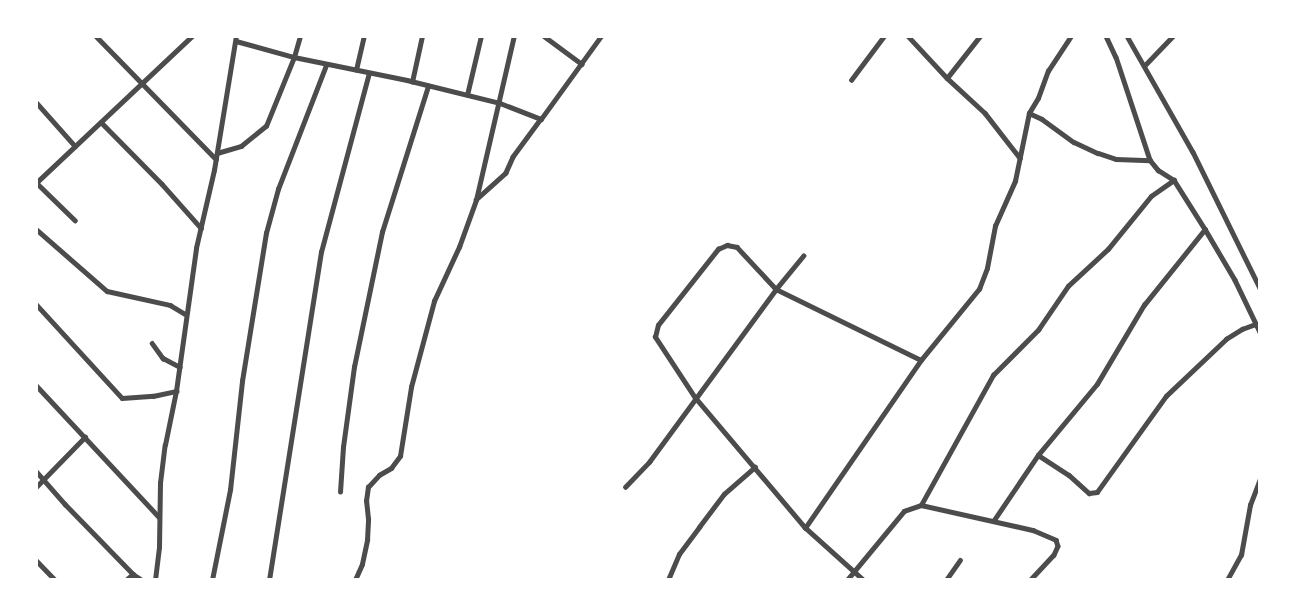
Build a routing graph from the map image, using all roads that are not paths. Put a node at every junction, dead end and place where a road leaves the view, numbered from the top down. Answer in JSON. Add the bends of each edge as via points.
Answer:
{"nodes":[{"id":1,"x":96,"y":36,"type":"edge"},
{"id":2,"x":192,"y":36,"type":"edge"},
{"id":3,"x":300,"y":36,"type":"edge"},
{"id":4,"x":364,"y":36,"type":"edge"},
{"id":5,"x":422,"y":36,"type":"edge"},
{"id":6,"x":481,"y":36,"type":"edge"},
{"id":7,"x":514,"y":36,"type":"edge"},
{"id":8,"x":544,"y":36,"type":"edge"},
{"id":9,"x":601,"y":36,"type":"edge"},
{"id":10,"x":884,"y":36,"type":"edge"},
{"id":11,"x":908,"y":36,"type":"edge"},
{"id":12,"x":980,"y":36,"type":"edge"},
{"id":13,"x":1071,"y":36,"type":"edge"},
{"id":14,"x":1106,"y":36,"type":"edge"},
{"id":15,"x":1127,"y":36,"type":"edge"},
{"id":16,"x":1174,"y":36,"type":"edge"},
{"id":17,"x":236,"y":39,"type":"edge"},
{"id":18,"x":294,"y":57,"type":"junction"},
{"id":19,"x":582,"y":64,"type":"junction"},
{"id":20,"x":326,"y":65,"type":"junction"},
{"id":21,"x":1144,"y":66,"type":"junction"},
{"id":22,"x":356,"y":70,"type":"junction"},
{"id":23,"x":369,"y":73,"type":"junction"},
{"id":24,"x":947,"y":78,"type":"junction"},
{"id":25,"x":851,"y":80,"type":"dead end"},
{"id":26,"x":412,"y":82,"type":"junction"},
{"id":27,"x":142,"y":83,"type":"junction"},
{"id":28,"x":428,"y":86,"type":"junction"},
{"id":29,"x":467,"y":95,"type":"junction"},
{"id":30,"x":36,"y":102,"type":"edge"},
{"id":31,"x":500,"y":103,"type":"junction"},
{"id":32,"x":1029,"y":113,"type":"junction"},
{"id":33,"x":541,"y":119,"type":"junction"},
{"id":34,"x":101,"y":122,"type":"junction"},
{"id":35,"x":76,"y":146,"type":"junction"},
{"id":36,"x":217,"y":156,"type":"junction"},
{"id":37,"x":1020,"y":159,"type":"junction"},
{"id":38,"x":1150,"y":160,"type":"junction"},
{"id":39,"x":1174,"y":180,"type":"junction"},
{"id":40,"x":476,"y":200,"type":"junction"},
{"id":41,"x":75,"y":221,"type":"dead end"},
{"id":42,"x":201,"y":228,"type":"junction"},
{"id":43,"x":36,"y":229,"type":"edge"},
{"id":44,"x":1206,"y":229,"type":"junction"},
{"id":45,"x":803,"y":256,"type":"dead end"},
{"id":46,"x":1260,"y":288,"type":"edge"},
{"id":47,"x":776,"y":289,"type":"junction"},
{"id":48,"x":36,"y":304,"type":"edge"},
{"id":49,"x":185,"y":314,"type":"junction"},
{"id":50,"x":1256,"y":324,"type":"junction"},
{"id":51,"x":1260,"y":332,"type":"edge"},
{"id":52,"x":152,"y":343,"type":"dead end"},
{"id":53,"x":921,"y":360,"type":"junction"},
{"id":54,"x":180,"y":367,"type":"junction"},
{"id":55,"x":36,"y":385,"type":"edge"},
{"id":56,"x":176,"y":391,"type":"junction"},
{"id":57,"x":695,"y":398,"type":"junction"},
{"id":58,"x":85,"y":437,"type":"junction"},
{"id":59,"x":1038,"y":454,"type":"junction"},
{"id":60,"x":755,"y":467,"type":"junction"},
{"id":61,"x":36,"y":471,"type":"edge"},
{"id":62,"x":1260,"y":479,"type":"edge"},
{"id":63,"x":44,"y":480,"type":"junction"},
{"id":64,"x":36,"y":487,"type":"edge"},
{"id":65,"x":625,"y":487,"type":"dead end"},
{"id":66,"x":340,"y":492,"type":"dead end"},
{"id":67,"x":921,"y":505,"type":"junction"},
{"id":68,"x":159,"y":517,"type":"junction"},
{"id":69,"x":994,"y":520,"type":"junction"},
{"id":70,"x":805,"y":528,"type":"junction"},
{"id":71,"x":36,"y":560,"type":"edge"},
{"id":72,"x":960,"y":560,"type":"dead end"},
{"id":73,"x":854,"y":571,"type":"junction"},
{"id":74,"x":133,"y":574,"type":"junction"},
{"id":75,"x":55,"y":580,"type":"edge"},
{"id":76,"x":126,"y":580,"type":"edge"},
{"id":77,"x":142,"y":580,"type":"edge"},
{"id":78,"x":155,"y":580,"type":"edge"},
{"id":79,"x":212,"y":580,"type":"edge"},
{"id":80,"x":269,"y":580,"type":"edge"},
{"id":81,"x":355,"y":580,"type":"edge"},
{"id":82,"x":668,"y":580,"type":"edge"},
{"id":83,"x":848,"y":580,"type":"edge"},
{"id":84,"x":863,"y":580,"type":"edge"},
{"id":85,"x":946,"y":580,"type":"edge"},
{"id":86,"x":1032,"y":580,"type":"edge"},
{"id":87,"x":1227,"y":580,"type":"edge"}],
"edges":[{"from":1,"to":27,"type":"street"},
{"from":2,"to":27,"type":"street"},
{"from":3,"to":18,"type":"street"},
{"from":4,"to":22,"type":"street"},
{"from":5,"to":26,"type":"street"},
{"from":6,"to":29,"type":"street"},
{"from":7,"to":31,"type":"street"},
{"from":8,"to":19,"type":"street"},
{"from":9,"to":19,"type":"street"},
{"from":10,"to":25,"type":"street"},
{"from":11,"to":24,"type":"street"},
{"from":12,"to":24,"type":"street"},
{"from":13,"to":32,"type":"street","via":[[1048,71]]},
{"from":14,"to":38,"type":"street","via":[[1119,65]]},
{"from":15,"to":21,"type":"street"},
{"from":16,"to":21,"type":"street"},
{"from":17,"to":18,"type":"street"},
{"from":17,"to":36,"type":"street"},
{"from":18,"to":20,"type":"street"},
{"from":18,"to":36,"type":"street","via":[[266,126],[241,146]]},
{"from":19,"to":33,"type":"street"},
{"from":20,"to":22,"type":"street"},
{"from":20,"to":79,"type":"street","via":[[278,189],[266,233],[242,381],[230,490]]},
{"from":21,"to":46,"type":"street","via":[[1192,152]]},
{"from":22,"to":23,"type":"street"},
{"from":23,"to":26,"type":"street"},
{"from":23,"to":80,"type":"street","via":[[321,252]]},
{"from":24,"to":37,"type":"street","via":[[985,113]]},
{"from":26,"to":28,"type":"street"},
{"from":27,"to":34,"type":"street"},
{"from":27,"to":36,"type":"street"},
{"from":28,"to":29,"type":"street"},
{"from":28,"to":66,"type":"street","via":[[382,232],[354,367]]},
{"from":29,"to":31,"type":"street"},
{"from":30,"to":35,"type":"street"},
{"from":31,"to":33,"type":"street"},
{"from":31,"to":40,"type":"street"},
{"from":32,"to":37,"type":"street"},
{"from":32,"to":38,"type":"street","via":[[1074,142],[1098,153],[1116,159]]},
{"from":33,"to":40,"type":"street","via":[[513,157],[506,173]]},
{"from":34,"to":35,"type":"street"},
{"from":34,"to":42,"type":"street"},
{"from":35,"to":41,"type":"street","via":[[36,183]]},
{"from":36,"to":42,"type":"street"},
{"from":37,"to":53,"type":"street","via":[[1015,181],[996,226],[979,289]]},
{"from":38,"to":39,"type":"street","via":[[1158,170]]},
{"from":39,"to":44,"type":"street"},
{"from":39,"to":67,"type":"street","via":[[1152,196],[1108,249],[1068,286],[1038,330],[993,375]]},
{"from":40,"to":81,"type":"street","via":[[434,301],[411,387],[400,456],[368,487],[367,540]]},
{"from":42,"to":49,"type":"street"},
{"from":43,"to":49,"type":"street","via":[[107,290],[170,305]]},
{"from":44,"to":50,"type":"street"},
{"from":44,"to":59,"type":"street","via":[[1144,305],[1097,384]]},
{"from":45,"to":47,"type":"street"},
{"from":47,"to":53,"type":"street"},
{"from":47,"to":57,"type":"street"},
{"from":47,"to":57,"type":"street","via":[[737,248],[728,245],[718,249],[666,313],[655,337]]},
{"from":48,"to":56,"type":"street","via":[[122,398]]},
{"from":49,"to":54,"type":"street"},
{"from":50,"to":51,"type":"street"},
{"from":50,"to":59,"type":"street","via":[[1226,339],[1166,396],[1097,492],[1089,493]]},
{"from":52,"to":54,"type":"street","via":[[163,358]]},
{"from":53,"to":70,"type":"street"},
{"from":54,"to":56,"type":"street"},
{"from":55,"to":58,"type":"street"},
{"from":56,"to":68,"type":"street","via":[[161,474]]},
{"from":57,"to":60,"type":"street"},
{"from":57,"to":65,"type":"street","via":[[649,462]]},
{"from":58,"to":63,"type":"street"},
{"from":58,"to":68,"type":"street"},
{"from":59,"to":69,"type":"street"},
{"from":60,"to":70,"type":"street"},
{"from":60,"to":82,"type":"street","via":[[724,494],[679,554]]},
{"from":61,"to":63,"type":"street"},
{"from":62,"to":87,"type":"street","via":[[1250,505],[1241,555]]},
{"from":63,"to":64,"type":"street"},
{"from":63,"to":74,"type":"street"},
{"from":67,"to":69,"type":"street"},
{"from":67,"to":73,"type":"street","via":[[904,511]]},
{"from":68,"to":78,"type":"street"},
{"from":69,"to":86,"type":"street","via":[[1056,540],[1058,546],[1054,555]]},
{"from":70,"to":73,"type":"street"},
{"from":71,"to":75,"type":"street"},
{"from":72,"to":85,"type":"street"},
{"from":73,"to":83,"type":"street"},
{"from":73,"to":84,"type":"street"},
{"from":74,"to":76,"type":"street"},
{"from":74,"to":77,"type":"street"}]}
